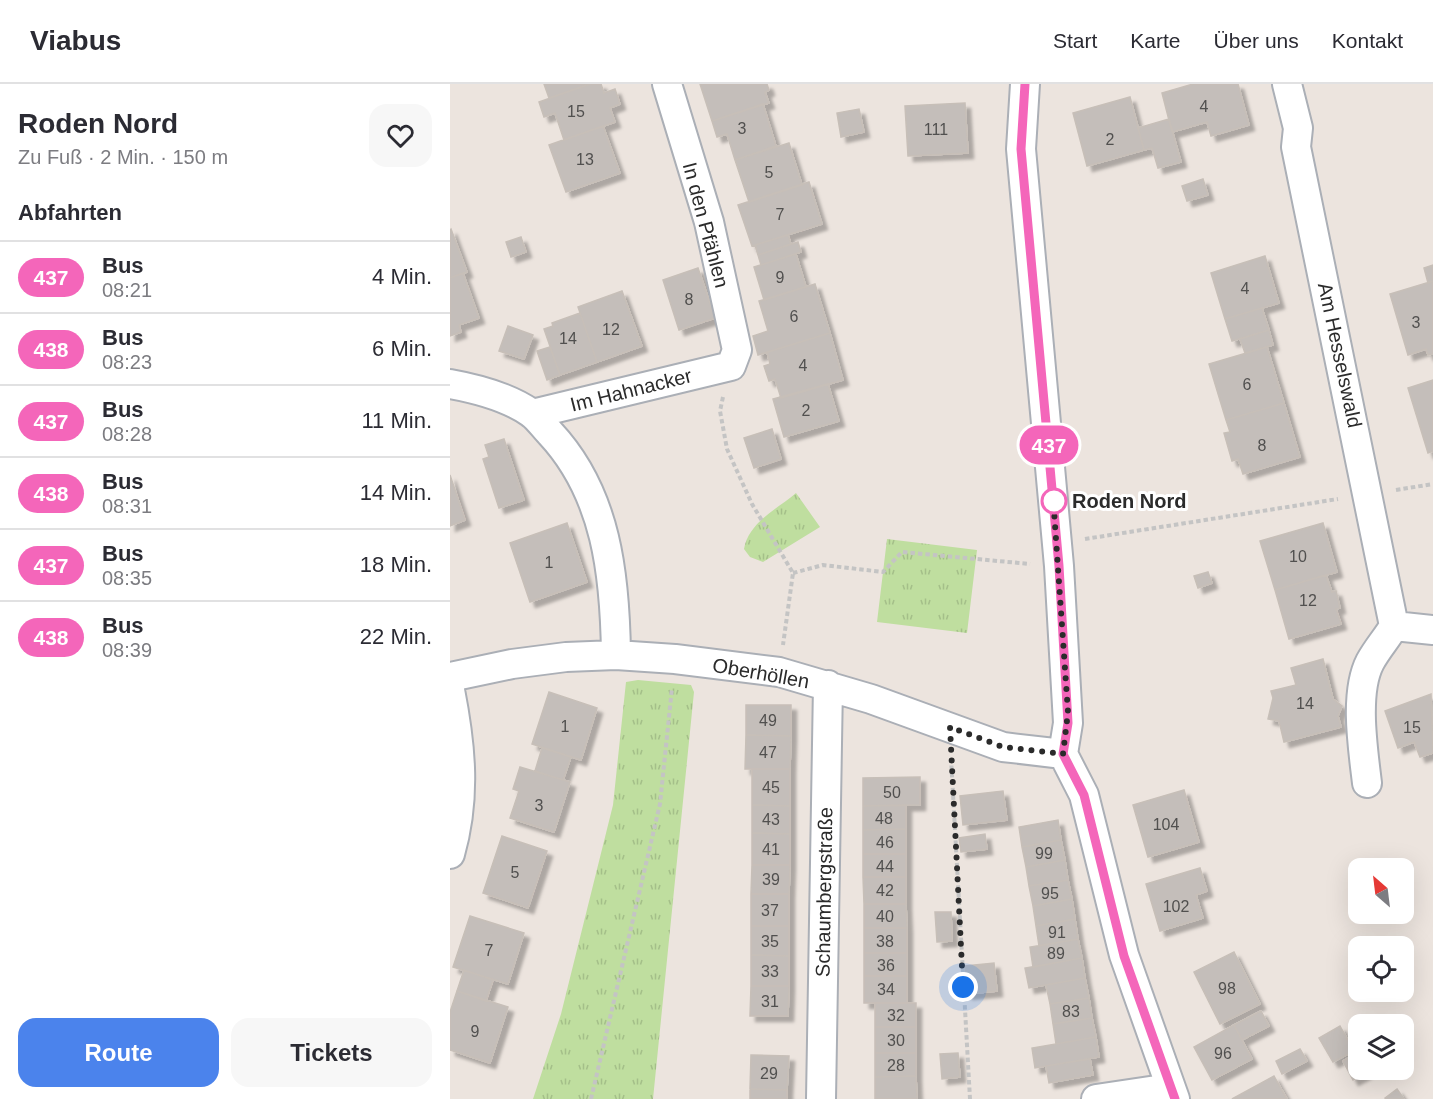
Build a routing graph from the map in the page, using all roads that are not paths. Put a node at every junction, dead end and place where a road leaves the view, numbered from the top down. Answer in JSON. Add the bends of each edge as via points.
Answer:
{"nodes":[{"id":1,"x":666,"y":84,"type":"edge"},
{"id":2,"x":1025,"y":84,"type":"edge"},
{"id":3,"x":1287,"y":84,"type":"edge"},
{"id":4,"x":730,"y":366,"type":"joint"},
{"id":5,"x":450,"y":384,"type":"edge"},
{"id":6,"x":532,"y":414,"type":"junction"},
{"id":7,"x":1395,"y":626,"type":"junction"},
{"id":8,"x":1433,"y":630,"type":"edge"},
{"id":9,"x":616,"y":656,"type":"junction"},
{"id":10,"x":450,"y":677,"type":"edge"},
{"id":11,"x":828,"y":685,"type":"junction"},
{"id":12,"x":450,"y":690,"type":"edge"},
{"id":13,"x":1063,"y":754,"type":"junction"},
{"id":14,"x":1367,"y":783,"type":"dead end"},
{"id":15,"x":450,"y":854,"type":"edge"},
{"id":16,"x":1172,"y":1093,"type":"edge"},
{"id":17,"x":821,"y":1099,"type":"edge"},
{"id":18,"x":1096,"y":1099,"type":"edge"}],
"edges":[{"from":1,"to":4,"type":"street","name":"In den Pfählen","via":[[709,222],[737,350]]},
{"from":2,"to":13,"type":"street","via":[[1021,149],[1058,555],[1068,723]]},
{"from":3,"to":7,"type":"street","name":"Am Hesselswald","via":[[1298,128],[1296,147]]},
{"from":4,"to":6,"type":"street","name":"Im Hahnacker"},
{"from":5,"to":6,"type":"street","name":"Im Hahnacker","via":[[501,397]]},
{"from":6,"to":9,"type":"street","name":"Im Hahnacker","via":[[562,446],[585,481],[603,525],[615,597]]},
{"from":7,"to":8,"type":"street"},
{"from":7,"to":14,"type":"street","via":[[1365,674],[1362,737]]},
{"from":9,"to":10,"type":"street","name":"Oberhöllen","via":[[555,658]]},
{"from":9,"to":11,"type":"street","name":"Oberhöllen","via":[[779,672]]},
{"from":11,"to":13,"type":"street","name":"Oberhöllen","via":[[1003,747]]},
{"from":11,"to":17,"type":"street","name":"Schaumbergstraße"},
{"from":12,"to":15,"type":"street","via":[[461,759],[456,832]]},
{"from":13,"to":16,"type":"street","via":[[1084,795],[1124,956]]},
{"from":16,"to":18,"type":"street"}]}
